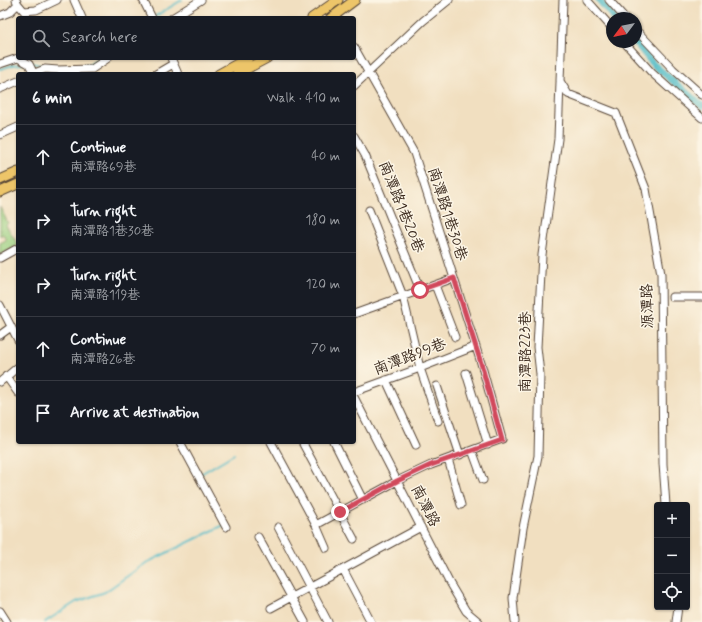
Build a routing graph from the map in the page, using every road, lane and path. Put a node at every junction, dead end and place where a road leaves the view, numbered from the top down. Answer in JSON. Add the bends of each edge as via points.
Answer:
{"nodes":[{"id":1,"x":57,"y":0,"type":"edge"},
{"id":2,"x":74,"y":0,"type":"edge"},
{"id":3,"x":143,"y":0,"type":"edge"},
{"id":4,"x":201,"y":0,"type":"edge"},
{"id":5,"x":338,"y":0,"type":"edge"},
{"id":6,"x":355,"y":0,"type":"edge"},
{"id":7,"x":449,"y":0,"type":"edge"},
{"id":8,"x":563,"y":0,"type":"edge"},
{"id":9,"x":587,"y":0,"type":"edge"},
{"id":10,"x":609,"y":0,"type":"edge"},
{"id":11,"x":17,"y":2,"type":"edge"},
{"id":12,"x":328,"y":3,"type":"edge"},
{"id":13,"x":620,"y":12,"type":"edge"},
{"id":14,"x":0,"y":16,"type":"edge"},
{"id":15,"x":81,"y":16,"type":"edge"},
{"id":16,"x":151,"y":16,"type":"edge"},
{"id":17,"x":175,"y":16,"type":"edge"},
{"id":18,"x":314,"y":16,"type":"edge"},
{"id":19,"x":334,"y":16,"type":"edge"},
{"id":20,"x":335,"y":16,"type":"edge"},
{"id":21,"x":606,"y":21,"type":"edge"},
{"id":22,"x":642,"y":36,"type":"edge"},
{"id":23,"x":629,"y":48,"type":"edge"},
{"id":24,"x":356,"y":50,"type":"edge"},
{"id":25,"x":16,"y":59,"type":"edge"},
{"id":26,"x":22,"y":60,"type":"edge"},
{"id":27,"x":105,"y":60,"type":"edge"},
{"id":28,"x":244,"y":60,"type":"edge"},
{"id":29,"x":263,"y":60,"type":"edge"},
{"id":30,"x":172,"y":61,"type":"edge"},
{"id":31,"x":0,"y":64,"type":"edge"},
{"id":32,"x":33,"y":72,"type":"edge"},
{"id":33,"x":38,"y":72,"type":"edge"},
{"id":34,"x":158,"y":72,"type":"edge"},
{"id":35,"x":177,"y":72,"type":"edge"},
{"id":36,"x":223,"y":72,"type":"edge"},
{"id":37,"x":241,"y":72,"type":"edge"},
{"id":38,"x":369,"y":73,"type":"junction"},
{"id":39,"x":560,"y":81,"type":"junction"},
{"id":40,"x":16,"y":82,"type":"edge"},
{"id":41,"x":356,"y":84,"type":"edge"},
{"id":42,"x":0,"y":89,"type":"edge"},
{"id":43,"x":702,"y":95,"type":"edge"},
{"id":44,"x":702,"y":118,"type":"edge"},
{"id":45,"x":16,"y":128,"type":"edge"},
{"id":46,"x":0,"y":135,"type":"edge"},
{"id":47,"x":356,"y":139,"type":"edge"},
{"id":48,"x":16,"y":173,"type":"edge"},
{"id":49,"x":0,"y":180,"type":"edge"},
{"id":50,"x":16,"y":185,"type":"edge"},
{"id":51,"x":0,"y":192,"type":"edge"},
{"id":52,"x":369,"y":210,"type":"dead end"},
{"id":53,"x":16,"y":249,"type":"edge"},
{"id":54,"x":0,"y":258,"type":"edge"},
{"id":55,"x":454,"y":278,"type":"junction"},
{"id":56,"x":435,"y":285,"type":"junction"},
{"id":57,"x":420,"y":290,"type":"junction"},
{"id":58,"x":403,"y":296,"type":"junction"},
{"id":59,"x":672,"y":297,"type":"dead end"},
{"id":60,"x":702,"y":297,"type":"edge"},
{"id":61,"x":0,"y":305,"type":"edge"},
{"id":62,"x":356,"y":313,"type":"edge"},
{"id":63,"x":11,"y":327,"type":"junction"},
{"id":64,"x":0,"y":336,"type":"edge"},
{"id":65,"x":16,"y":336,"type":"edge"},
{"id":66,"x":455,"y":337,"type":"dead end"},
{"id":67,"x":476,"y":346,"type":"junction"},
{"id":68,"x":16,"y":368,"type":"edge"},
{"id":69,"x":420,"y":368,"type":"junction"},
{"id":70,"x":466,"y":373,"type":"dead end"},
{"id":71,"x":6,"y":376,"type":"junction"},
{"id":72,"x":386,"y":380,"type":"junction"},
{"id":73,"x":0,"y":382,"type":"edge"},
{"id":74,"x":437,"y":386,"type":"dead end"},
{"id":75,"x":16,"y":390,"type":"edge"},
{"id":76,"x":356,"y":391,"type":"edge"},
{"id":77,"x":356,"y":401,"type":"edge"},
{"id":78,"x":438,"y":421,"type":"dead end"},
{"id":79,"x":181,"y":444,"type":"edge"},
{"id":80,"x":272,"y":444,"type":"edge"},
{"id":81,"x":303,"y":444,"type":"edge"},
{"id":82,"x":335,"y":444,"type":"edge"},
{"id":83,"x":416,"y":445,"type":"dead end"},
{"id":84,"x":488,"y":445,"type":"junction"},
{"id":85,"x":472,"y":450,"type":"junction"},
{"id":86,"x":460,"y":455,"type":"junction"},
{"id":87,"x":448,"y":459,"type":"junction"},
{"id":88,"x":483,"y":480,"type":"dead end"},
{"id":89,"x":397,"y":481,"type":"junction"},
{"id":90,"x":363,"y":500,"type":"junction"},
{"id":91,"x":666,"y":502,"type":"edge"},
{"id":92,"x":461,"y":505,"type":"dead end"},
{"id":93,"x":340,"y":512,"type":"junction"},
{"id":94,"x":316,"y":525,"type":"junction"},
{"id":95,"x":226,"y":527,"type":"dead end"},
{"id":96,"x":278,"y":527,"type":"dead end"},
{"id":97,"x":421,"y":527,"type":"junction"},
{"id":98,"x":258,"y":537,"type":"dead end"},
{"id":99,"x":354,"y":539,"type":"dead end"},
{"id":100,"x":326,"y":548,"type":"dead end"},
{"id":101,"x":343,"y":569,"type":"junction"},
{"id":102,"x":310,"y":587,"type":"junction"},
{"id":103,"x":292,"y":597,"type":"junction"},
{"id":104,"x":271,"y":608,"type":"dead end"},
{"id":105,"x":678,"y":610,"type":"edge"},
{"id":106,"x":0,"y":611,"type":"edge"},
{"id":107,"x":7,"y":622,"type":"edge"},
{"id":108,"x":305,"y":622,"type":"edge"},
{"id":109,"x":328,"y":622,"type":"edge"},
{"id":110,"x":371,"y":622,"type":"edge"},
{"id":111,"x":479,"y":622,"type":"edge"},
{"id":112,"x":515,"y":622,"type":"edge"},
{"id":113,"x":676,"y":622,"type":"edge"}],
"edges":[{"from":1,"to":11,"type":"street","via":[[36,10],[24,11]]},
{"from":2,"to":15,"type":"street"},
{"from":3,"to":16,"type":"street"},
{"from":4,"to":17,"type":"street"},
{"from":5,"to":12,"type":"main road"},
{"from":6,"to":20,"type":"main road"},
{"from":7,"to":38,"type":"street","via":[[423,21]]},
{"from":8,"to":39,"type":"street","name":"南潭路223巷"},
{"from":9,"to":21,"type":"street"},
{"from":10,"to":13,"type":"street"},
{"from":11,"to":14,"type":"street","via":[[10,12]]},
{"from":12,"to":18,"type":"main road"},
{"from":12,"to":19,"type":"street"},
{"from":22,"to":43,"type":"street"},
{"from":23,"to":44,"type":"street","via":[[652,73]]},
{"from":24,"to":38,"type":"street","name":"南潭路1巷30巷"},
{"from":25,"to":31,"type":"street"},
{"from":26,"to":32,"type":"street","via":[[29,64]]},
{"from":27,"to":33,"type":"street","via":[[92,69],[45,69]]},
{"from":28,"to":36,"type":"main road"},
{"from":29,"to":37,"type":"main road"},
{"from":30,"to":34,"type":"street"},
{"from":30,"to":35,"type":"street"},
{"from":38,"to":41,"type":"street"},
{"from":38,"to":55,"type":"street","name":"南潭路1巷30巷","via":[[414,153]]},
{"from":39,"to":91,"type":"street","name":"源潭路","via":[[568,94],[616,113],[646,189],[661,274],[662,464]]},
{"from":39,"to":112,"type":"street","name":"南潭路223巷","via":[[558,139],[542,255],[537,347],[540,374],[538,456],[523,528],[513,598]]},
{"from":40,"to":42,"type":"street"},
{"from":45,"to":46,"type":"street"},
{"from":47,"to":57,"type":"street","name":"南潭路1巷20巷","via":[[365,155]]},
{"from":48,"to":49,"type":"main road"},
{"from":50,"to":51,"type":"main road"},
{"from":52,"to":58,"type":"street"},
{"from":53,"to":54,"type":"street"},
{"from":55,"to":56,"type":"street"},
{"from":55,"to":67,"type":"street","name":"南潭路1巷30巷"},
{"from":56,"to":57,"type":"street"},
{"from":56,"to":66,"type":"street"},
{"from":57,"to":58,"type":"street"},
{"from":58,"to":62,"type":"street"},
{"from":58,"to":69,"type":"street"},
{"from":59,"to":60,"type":"street"},
{"from":61,"to":63,"type":"street"},
{"from":63,"to":64,"type":"street"},
{"from":63,"to":65,"type":"street"},
{"from":67,"to":69,"type":"street","name":"南潭路99巷"},
{"from":67,"to":84,"type":"street","name":"南潭路1巷30巷","via":[[502,440]]},
{"from":68,"to":71,"type":"street"},
{"from":69,"to":72,"type":"street","name":"南潭路99巷"},
{"from":69,"to":78,"type":"street"},
{"from":70,"to":84,"type":"street"},
{"from":71,"to":73,"type":"street"},
{"from":71,"to":75,"type":"street"},
{"from":72,"to":76,"type":"street","name":"南潭路99巷"},
{"from":72,"to":83,"type":"street"},
{"from":74,"to":86,"type":"street"},
{"from":77,"to":89,"type":"street","name":"南潭路"},
{"from":79,"to":95,"type":"street"},
{"from":80,"to":94,"type":"street"},
{"from":81,"to":93,"type":"street"},
{"from":82,"to":90,"type":"street"},
{"from":84,"to":85,"type":"street"},
{"from":85,"to":86,"type":"street"},
{"from":85,"to":88,"type":"street"},
{"from":86,"to":87,"type":"street"},
{"from":87,"to":89,"type":"street"},
{"from":87,"to":92,"type":"street"},
{"from":89,"to":90,"type":"street"},
{"from":89,"to":97,"type":"street","name":"南潭路"},
{"from":90,"to":93,"type":"street"},
{"from":93,"to":94,"type":"street"},
{"from":93,"to":99,"type":"street"},
{"from":94,"to":100,"type":"street"},
{"from":96,"to":102,"type":"street"},
{"from":97,"to":101,"type":"street"},
{"from":97,"to":111,"type":"street","name":"南潭路","via":[[466,611]]},
{"from":98,"to":103,"type":"street"},
{"from":101,"to":102,"type":"street"},
{"from":101,"to":110,"type":"street"},
{"from":102,"to":103,"type":"street"},
{"from":102,"to":109,"type":"street"},
{"from":103,"to":104,"type":"street"},
{"from":103,"to":108,"type":"street"},
{"from":105,"to":113,"type":"street"},
{"from":106,"to":107,"type":"street"}]}
